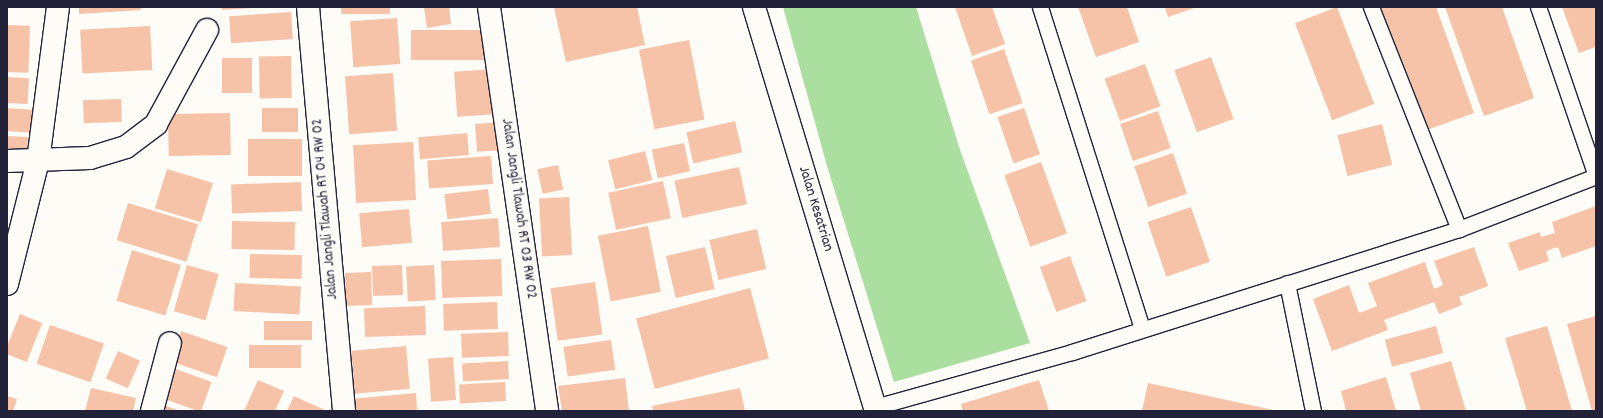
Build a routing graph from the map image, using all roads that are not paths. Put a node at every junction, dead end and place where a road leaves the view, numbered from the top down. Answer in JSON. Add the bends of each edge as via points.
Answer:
{"nodes":[{"id":1,"x":58,"y":7,"type":"edge"},
{"id":2,"x":308,"y":7,"type":"edge"},
{"id":3,"x":489,"y":7,"type":"edge"},
{"id":4,"x":754,"y":7,"type":"edge"},
{"id":5,"x":1040,"y":7,"type":"edge"},
{"id":6,"x":1371,"y":7,"type":"edge"},
{"id":7,"x":1538,"y":7,"type":"edge"},
{"id":8,"x":207,"y":30,"type":"dead end"},
{"id":9,"x":7,"y":161,"type":"edge"},
{"id":10,"x":38,"y":161,"type":"junction"},
{"id":11,"x":1459,"y":229,"type":"junction"},
{"id":12,"x":1287,"y":283,"type":"junction"},
{"id":13,"x":7,"y":284,"type":"edge"},
{"id":14,"x":1142,"y":329,"type":"junction"},
{"id":15,"x":170,"y":343,"type":"dead end"},
{"id":16,"x":875,"y":409,"type":"edge"},
{"id":17,"x":152,"y":411,"type":"edge"},
{"id":18,"x":344,"y":411,"type":"edge"},
{"id":19,"x":547,"y":411,"type":"edge"},
{"id":20,"x":1313,"y":411,"type":"edge"}],
"edges":[{"from":1,"to":10,"type":"street"},
{"from":2,"to":18,"type":"street","name":"Jalan Jangli Tlawah RT 04 RW 02"},
{"from":3,"to":19,"type":"street","name":"Jalan Jangli Tlawah RT 03 RW 02"},
{"from":4,"to":16,"type":"street","name":"Jalan Kesatrian"},
{"from":5,"to":14,"type":"lane"},
{"from":6,"to":11,"type":"lane"},
{"from":7,"to":11,"type":"lane","via":[[1596,176]]},
{"from":8,"to":10,"type":"street","via":[[156,124],[126,147],[90,158]]},
{"from":9,"to":10,"type":"street"},
{"from":10,"to":13,"type":"street"},
{"from":11,"to":12,"type":"lane"},
{"from":12,"to":14,"type":"lane"},
{"from":12,"to":20,"type":"lane"},
{"from":14,"to":16,"type":"lane"},
{"from":15,"to":17,"type":"street"}]}
